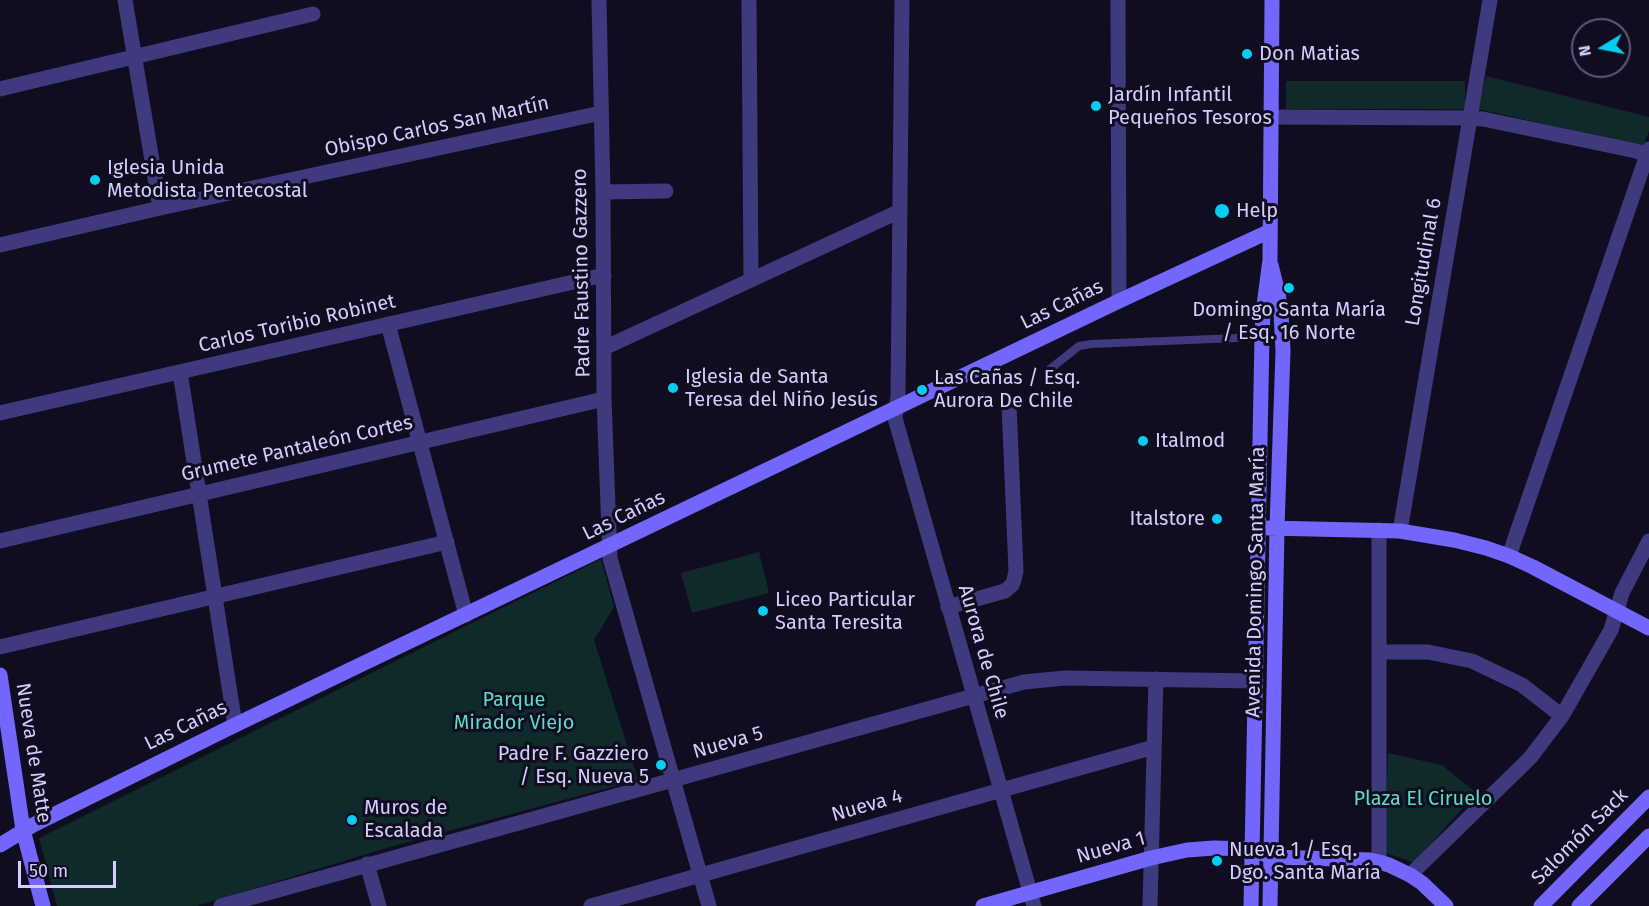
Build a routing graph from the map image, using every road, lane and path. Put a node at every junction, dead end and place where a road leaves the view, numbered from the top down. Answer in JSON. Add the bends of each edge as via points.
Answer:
{"nodes":[{"id":1,"x":125,"y":0,"type":"edge"},
{"id":2,"x":599,"y":0,"type":"edge"},
{"id":3,"x":749,"y":0,"type":"edge"},
{"id":4,"x":902,"y":0,"type":"edge"},
{"id":5,"x":1118,"y":0,"type":"edge"},
{"id":6,"x":1272,"y":0,"type":"edge"},
{"id":7,"x":1490,"y":0,"type":"edge"},
{"id":8,"x":313,"y":14,"type":"dead end"},
{"id":9,"x":134,"y":57,"type":"junction"},
{"id":10,"x":0,"y":89,"type":"edge"},
{"id":11,"x":601,"y":113,"type":"junction"},
{"id":12,"x":1271,"y":117,"type":"junction"},
{"id":13,"x":1470,"y":118,"type":"junction"},
{"id":14,"x":1648,"y":153,"type":"edge"},
{"id":15,"x":666,"y":191,"type":"dead end"},
{"id":16,"x":603,"y":192,"type":"junction"},
{"id":17,"x":160,"y":208,"type":"junction"},
{"id":18,"x":900,"y":211,"type":"junction"},
{"id":19,"x":1270,"y":231,"type":"junction"},
{"id":20,"x":0,"y":245,"type":"edge"},
{"id":21,"x":1270,"y":260,"type":"junction"},
{"id":22,"x":604,"y":275,"type":"junction"},
{"id":23,"x":751,"y":280,"type":"junction"},
{"id":24,"x":1119,"y":301,"type":"junction"},
{"id":25,"x":388,"y":324,"type":"junction"},
{"id":26,"x":1262,"y":337,"type":"junction"},
{"id":27,"x":604,"y":348,"type":"junction"},
{"id":28,"x":1050,"y":369,"type":"dead end"},
{"id":29,"x":180,"y":372,"type":"junction"},
{"id":30,"x":604,"y":399,"type":"junction"},
{"id":31,"x":1009,"y":405,"type":"dead end"},
{"id":32,"x":896,"y":409,"type":"junction"},
{"id":33,"x":0,"y":413,"type":"edge"},
{"id":34,"x":420,"y":442,"type":"junction"},
{"id":35,"x":199,"y":494,"type":"junction"},
{"id":36,"x":1258,"y":527,"type":"junction"},
{"id":37,"x":1277,"y":528,"type":"junction"},
{"id":38,"x":1380,"y":530,"type":"junction"},
{"id":39,"x":1400,"y":531,"type":"junction"},
{"id":40,"x":0,"y":541,"type":"edge"},
{"id":41,"x":1649,"y":541,"type":"edge"},
{"id":42,"x":447,"y":542,"type":"junction"},
{"id":43,"x":609,"y":546,"type":"junction"},
{"id":44,"x":1509,"y":556,"type":"junction"},
{"id":45,"x":215,"y":597,"type":"junction"},
{"id":46,"x":948,"y":607,"type":"junction"},
{"id":47,"x":1617,"y":611,"type":"junction"},
{"id":48,"x":466,"y":615,"type":"junction"},
{"id":49,"x":1649,"y":628,"type":"edge"},
{"id":50,"x":0,"y":647,"type":"edge"},
{"id":51,"x":1380,"y":652,"type":"junction"},
{"id":52,"x":0,"y":675,"type":"edge"},
{"id":53,"x":1155,"y":679,"type":"junction"},
{"id":54,"x":1256,"y":681,"type":"junction"},
{"id":55,"x":974,"y":696,"type":"junction"},
{"id":56,"x":1562,"y":716,"type":"junction"},
{"id":57,"x":235,"y":725,"type":"junction"},
{"id":58,"x":1154,"y":747,"type":"junction"},
{"id":59,"x":673,"y":780,"type":"junction"},
{"id":60,"x":1001,"y":790,"type":"junction"},
{"id":61,"x":1649,"y":797,"type":"edge"},
{"id":62,"x":23,"y":830,"type":"junction"},
{"id":63,"x":1649,"y":836,"type":"edge"},
{"id":64,"x":0,"y":845,"type":"edge"},
{"id":65,"x":1252,"y":849,"type":"junction"},
{"id":66,"x":1271,"y":857,"type":"junction"},
{"id":67,"x":1151,"y":858,"type":"junction"},
{"id":68,"x":1379,"y":862,"type":"junction"},
{"id":69,"x":367,"y":864,"type":"junction"},
{"id":70,"x":700,"y":875,"type":"junction"},
{"id":71,"x":1410,"y":875,"type":"junction"},
{"id":72,"x":1032,"y":899,"type":"edge"},
{"id":73,"x":43,"y":906,"type":"edge"},
{"id":74,"x":221,"y":906,"type":"edge"},
{"id":75,"x":379,"y":906,"type":"edge"},
{"id":76,"x":591,"y":906,"type":"edge"},
{"id":77,"x":709,"y":906,"type":"edge"},
{"id":78,"x":983,"y":906,"type":"edge"},
{"id":79,"x":1150,"y":906,"type":"edge"},
{"id":80,"x":1251,"y":906,"type":"edge"},
{"id":81,"x":1270,"y":906,"type":"edge"},
{"id":82,"x":1446,"y":906,"type":"edge"},
{"id":83,"x":1541,"y":906,"type":"edge"},
{"id":84,"x":1579,"y":906,"type":"edge"}],
"edges":[{"from":1,"to":9,"type":"street"},
{"from":2,"to":11,"type":"street","name":"Padre Faustino Gazzero"},
{"from":3,"to":23,"type":"street"},
{"from":4,"to":18,"type":"street","name":"Aurora de Chile"},
{"from":5,"to":24,"type":"street"},
{"from":6,"to":12,"type":"street","name":"Avenida Domingo Santa María"},
{"from":7,"to":13,"type":"street","name":"Longitudinal 6"},
{"from":8,"to":9,"type":"street"},
{"from":9,"to":10,"type":"street"},
{"from":9,"to":17,"type":"street"},
{"from":11,"to":16,"type":"street","name":"Padre Faustino Gazzero"},
{"from":11,"to":17,"type":"street","name":"Obispo Carlos San Martín"},
{"from":12,"to":13,"type":"street"},
{"from":12,"to":19,"type":"street","name":"Avenida Domingo Santa María"},
{"from":13,"to":14,"type":"street"},
{"from":13,"to":39,"type":"street","name":"Longitudinal 6"},
{"from":14,"to":44,"type":"street"},
{"from":15,"to":16,"type":"street"},
{"from":16,"to":22,"type":"street","name":"Padre Faustino Gazzero"},
{"from":17,"to":20,"type":"street","name":"Obispo Carlos San Martín"},
{"from":18,"to":23,"type":"street"},
{"from":18,"to":32,"type":"street","name":"Aurora de Chile"},
{"from":19,"to":21,"type":"street","name":"Avenida Domingo Santa María"},
{"from":19,"to":24,"type":"street","name":"Las Cañas"},
{"from":21,"to":26,"type":"street","name":"Avenida Domingo Santa María"},
{"from":21,"to":37,"type":"street","name":"Avenida Domingo Santa María","via":[[1282,339]]},
{"from":22,"to":25,"type":"street","name":"Carlos Toribio Robinet"},
{"from":22,"to":27,"type":"street","name":"Padre Faustino Gazzero"},
{"from":23,"to":27,"type":"street"},
{"from":24,"to":32,"type":"street","name":"Las Cañas"},
{"from":25,"to":29,"type":"street","name":"Carlos Toribio Robinet"},
{"from":25,"to":34,"type":"street"},
{"from":26,"to":28,"type":"lane","via":[[1091,344],[1079,346]]},
{"from":26,"to":36,"type":"street","name":"Avenida Domingo Santa María"},
{"from":27,"to":30,"type":"street","name":"Padre Faustino Gazzero"},
{"from":29,"to":33,"type":"street","name":"Carlos Toribio Robinet"},
{"from":29,"to":35,"type":"street"},
{"from":30,"to":34,"type":"street","name":"Grumete Pantaleón Cortes"},
{"from":30,"to":43,"type":"street","name":"Padre Faustino Gazzero"},
{"from":31,"to":46,"type":"street","via":[[1014,580],[1005,591]]},
{"from":32,"to":43,"type":"street","name":"Las Cañas"},
{"from":32,"to":46,"type":"street","name":"Aurora de Chile","via":[[895,418]]},
{"from":34,"to":35,"type":"street","name":"Grumete Pantaleón Cortes"},
{"from":34,"to":42,"type":"street"},
{"from":35,"to":40,"type":"street","name":"Grumete Pantaleón Cortes"},
{"from":35,"to":45,"type":"street"},
{"from":36,"to":37,"type":"street"},
{"from":36,"to":54,"type":"street","name":"Avenida Domingo Santa María"},
{"from":37,"to":38,"type":"street"},
{"from":37,"to":66,"type":"street","name":"Avenida Domingo Santa María"},
{"from":38,"to":39,"type":"street"},
{"from":38,"to":51,"type":"street"},
{"from":39,"to":44,"type":"street","via":[[1454,540]]},
{"from":41,"to":47,"type":"street"},
{"from":42,"to":45,"type":"street"},
{"from":42,"to":48,"type":"street"},
{"from":43,"to":48,"type":"street","name":"Las Cañas"},
{"from":43,"to":59,"type":"street","name":"Padre Faustino Gazzero"},
{"from":44,"to":47,"type":"street"},
{"from":45,"to":50,"type":"street"},
{"from":45,"to":57,"type":"street"},
{"from":46,"to":55,"type":"street","name":"Aurora de Chile"},
{"from":47,"to":49,"type":"street"},
{"from":47,"to":56,"type":"street","via":[[1611,630]]},
{"from":48,"to":57,"type":"street","name":"Las Cañas"},
{"from":51,"to":56,"type":"street","via":[[1428,652],[1472,661],[1522,685]]},
{"from":51,"to":68,"type":"street"},
{"from":52,"to":62,"type":"street","name":"Nueva de Matte"},
{"from":53,"to":54,"type":"street","name":"Nueva 5"},
{"from":53,"to":55,"type":"street","name":"Nueva 5","via":[[1050,679]]},
{"from":53,"to":58,"type":"street"},
{"from":54,"to":65,"type":"street","name":"Avenida Domingo Santa María"},
{"from":55,"to":59,"type":"street","name":"Nueva 5"},
{"from":55,"to":60,"type":"street","name":"Aurora de Chile"},
{"from":56,"to":71,"type":"street","via":[[1530,758]]},
{"from":57,"to":62,"type":"street","name":"Las Cañas"},
{"from":58,"to":60,"type":"street","name":"Nueva 4"},
{"from":58,"to":67,"type":"street"},
{"from":59,"to":69,"type":"street","name":"Nueva 5"},
{"from":59,"to":70,"type":"street","name":"Padre Faustino Gazzero"},
{"from":60,"to":70,"type":"street","name":"Nueva 4"},
{"from":60,"to":72,"type":"street","name":"Aurora de Chile"},
{"from":61,"to":83,"type":"street","name":"Salomón Sack"},
{"from":62,"to":64,"type":"street","name":"Las Cañas"},
{"from":62,"to":73,"type":"street","name":"Nueva de Matte"},
{"from":63,"to":84,"type":"street"},
{"from":65,"to":66,"type":"street"},
{"from":65,"to":67,"type":"street","name":"Nueva 1","via":[[1201,849]]},
{"from":65,"to":80,"type":"street","name":"Avenida Domingo Santa María"},
{"from":66,"to":68,"type":"street"},
{"from":66,"to":81,"type":"street","name":"Avenida Domingo Santa María"},
{"from":67,"to":72,"type":"street","name":"Nueva 1"},
{"from":67,"to":79,"type":"street"},
{"from":68,"to":71,"type":"street"},
{"from":69,"to":74,"type":"street","name":"Nueva 5"},
{"from":69,"to":75,"type":"street"},
{"from":70,"to":76,"type":"street","name":"Nueva 4"},
{"from":70,"to":77,"type":"street","name":"Padre Faustino Gazzero"},
{"from":71,"to":82,"type":"street"},
{"from":72,"to":78,"type":"street","name":"Nueva 1"}]}
